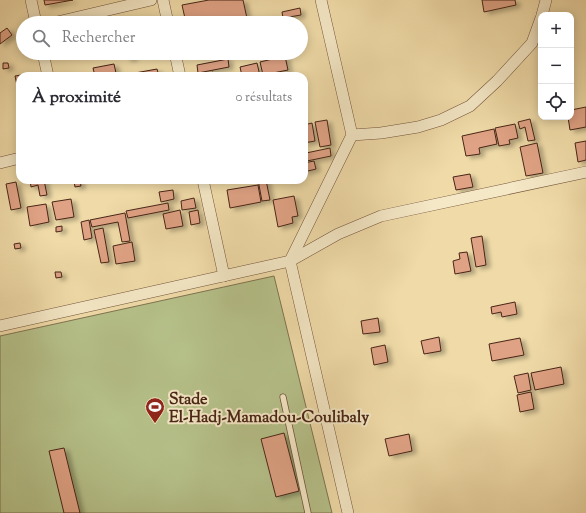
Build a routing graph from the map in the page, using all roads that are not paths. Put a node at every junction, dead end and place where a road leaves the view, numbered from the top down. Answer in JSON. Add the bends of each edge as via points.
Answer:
{"nodes":[{"id":1,"x":31,"y":0,"type":"edge"},
{"id":2,"x":152,"y":0,"type":"edge"},
{"id":3,"x":163,"y":0,"type":"edge"},
{"id":4,"x":321,"y":0,"type":"edge"},
{"id":5,"x":546,"y":0,"type":"edge"},
{"id":6,"x":543,"y":12,"type":"edge"},
{"id":7,"x":34,"y":16,"type":"edge"},
{"id":8,"x":83,"y":16,"type":"edge"},
{"id":9,"x":166,"y":16,"type":"edge"},
{"id":10,"x":538,"y":26,"type":"edge"},
{"id":11,"x":45,"y":60,"type":"edge"},
{"id":12,"x":177,"y":60,"type":"edge"},
{"id":13,"x":47,"y":72,"type":"edge"},
{"id":14,"x":179,"y":72,"type":"edge"},
{"id":15,"x":352,"y":134,"type":"junction"},
{"id":16,"x":16,"y":159,"type":"edge"},
{"id":17,"x":0,"y":162,"type":"edge"},
{"id":18,"x":586,"y":172,"type":"edge"},
{"id":19,"x":204,"y":184,"type":"edge"},
{"id":20,"x":290,"y":261,"type":"junction"},
{"id":21,"x":224,"y":276,"type":"junction"},
{"id":22,"x":0,"y":326,"type":"edge"},
{"id":23,"x":283,"y":397,"type":"dead end"},
{"id":24,"x":308,"y":513,"type":"edge"},
{"id":25,"x":348,"y":513,"type":"edge"}],
"edges":[{"from":1,"to":7,"type":"street"},
{"from":2,"to":8,"type":"street"},
{"from":3,"to":9,"type":"street"},
{"from":4,"to":15,"type":"street"},
{"from":5,"to":6,"type":"street"},
{"from":10,"to":15,"type":"street","via":[[532,43],[470,106],[441,120],[418,127],[381,133]]},
{"from":11,"to":13,"type":"street"},
{"from":12,"to":14,"type":"street"},
{"from":15,"to":20,"type":"street"},
{"from":16,"to":17,"type":"street"},
{"from":18,"to":20,"type":"street","via":[[381,216],[338,234]]},
{"from":19,"to":21,"type":"street"},
{"from":20,"to":21,"type":"street"},
{"from":20,"to":25,"type":"street"},
{"from":21,"to":22,"type":"street"},
{"from":23,"to":24,"type":"lane"}]}
